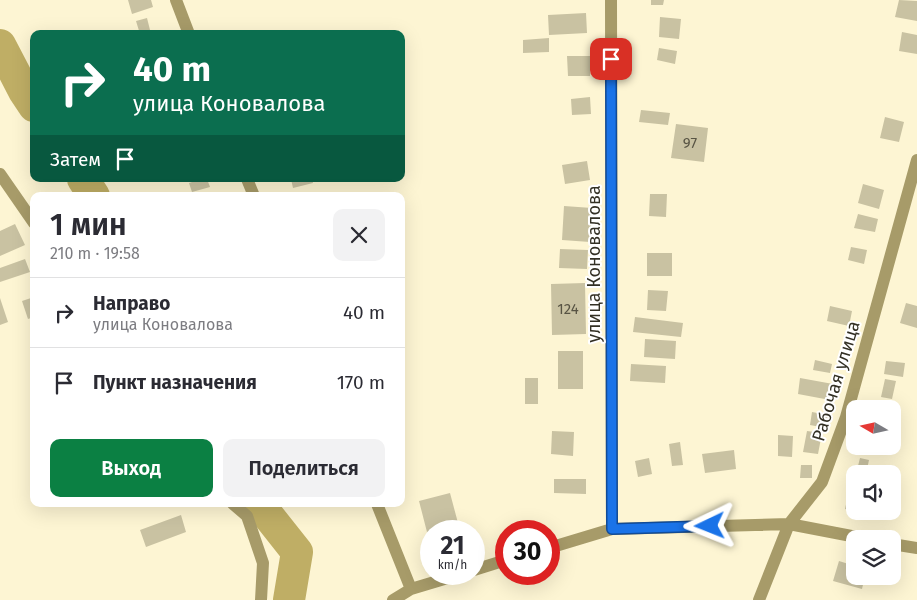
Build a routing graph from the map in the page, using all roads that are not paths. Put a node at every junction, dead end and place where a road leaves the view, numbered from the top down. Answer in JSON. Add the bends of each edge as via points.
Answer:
{"nodes":[{"id":1,"x":176,"y":0,"type":"edge"},
{"id":2,"x":611,"y":0,"type":"edge"},
{"id":3,"x":187,"y":30,"type":"edge"},
{"id":4,"x":917,"y":160,"type":"edge"},
{"id":5,"x":0,"y":174,"type":"edge"},
{"id":6,"x":30,"y":217,"type":"edge"},
{"id":7,"x":237,"y":507,"type":"edge"},
{"id":8,"x":378,"y":507,"type":"edge"},
{"id":9,"x":789,"y":524,"type":"junction"},
{"id":10,"x":612,"y":529,"type":"junction"},
{"id":11,"x":846,"y":535,"type":"edge"},
{"id":12,"x":560,"y":545,"type":"edge"},
{"id":13,"x":901,"y":545,"type":"edge"},
{"id":14,"x":917,"y":548,"type":"edge"},
{"id":15,"x":424,"y":585,"type":"edge"},
{"id":16,"x":411,"y":589,"type":"junction"},
{"id":17,"x":261,"y":600,"type":"edge"},
{"id":18,"x":393,"y":600,"type":"edge"},
{"id":19,"x":759,"y":600,"type":"edge"}],
"edges":[{"from":1,"to":3,"type":"street"},
{"from":2,"to":10,"type":"street","name":"улица Коновалова"},
{"from":4,"to":9,"type":"street","name":"Рабочая улица","via":[[846,417],[822,482]]},
{"from":5,"to":6,"type":"street"},
{"from":7,"to":17,"type":"street","via":[[247,516],[263,563]]},
{"from":8,"to":16,"type":"street"},
{"from":9,"to":10,"type":"street"},
{"from":9,"to":11,"type":"street"},
{"from":9,"to":19,"type":"street","name":"Рабочая улица"},
{"from":10,"to":12,"type":"street"},
{"from":13,"to":14,"type":"street"},
{"from":15,"to":16,"type":"street"},
{"from":16,"to":18,"type":"street"}]}
